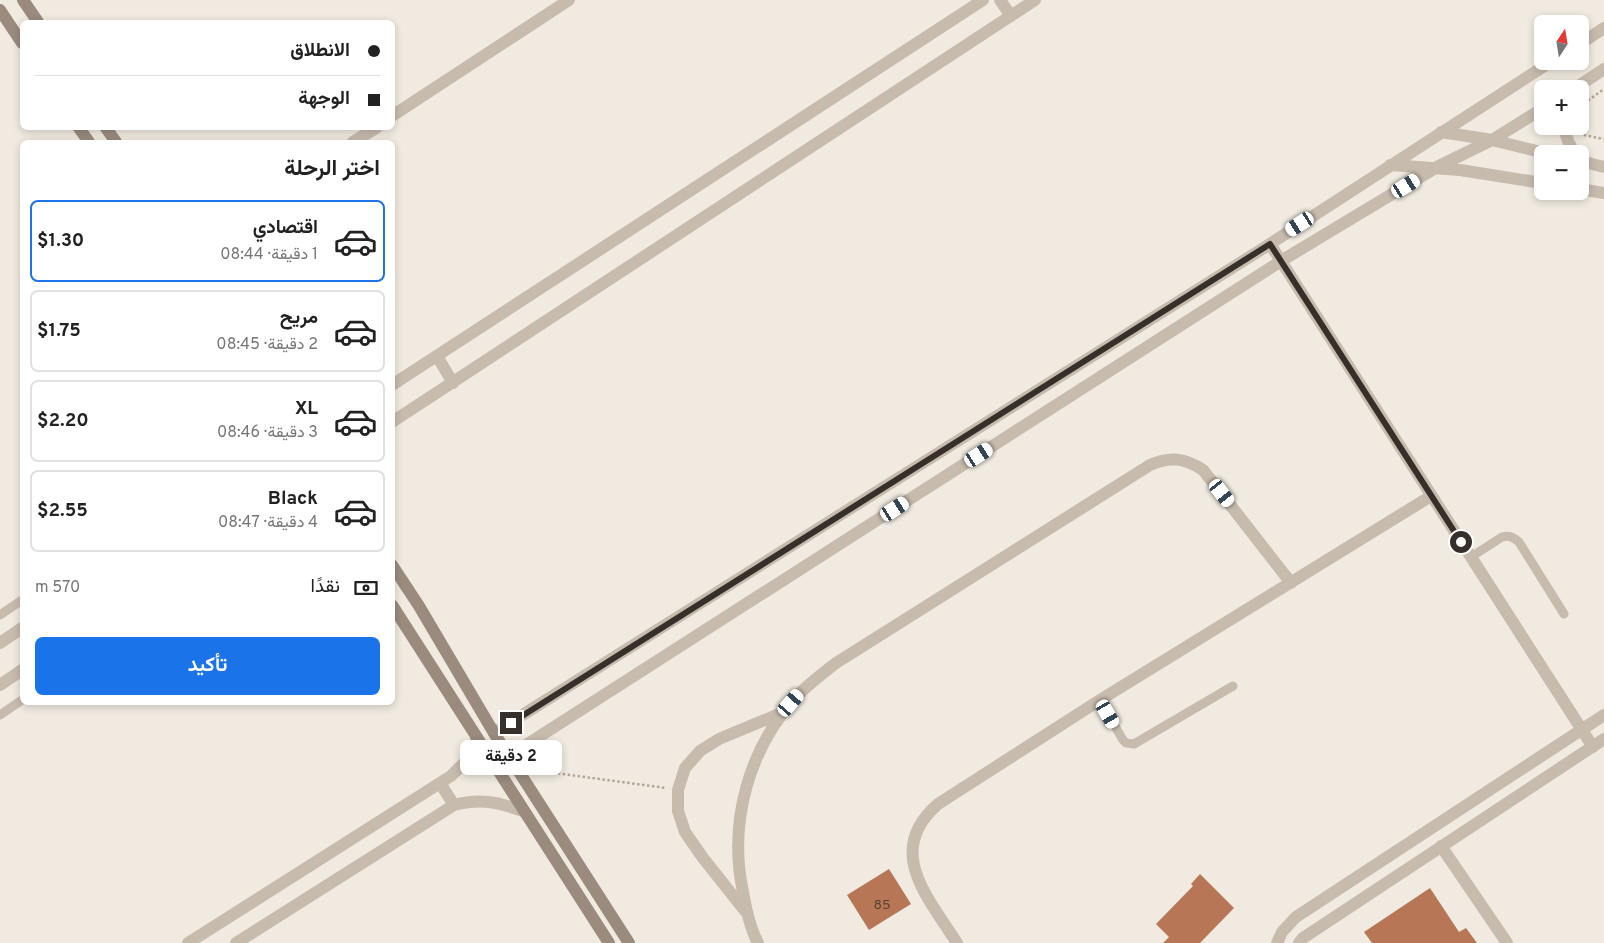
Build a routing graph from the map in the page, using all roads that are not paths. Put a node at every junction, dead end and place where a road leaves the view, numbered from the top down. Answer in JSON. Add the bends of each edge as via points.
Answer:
{"nodes":[{"id":1,"x":23,"y":0,"type":"edge"},
{"id":2,"x":568,"y":0,"type":"edge"},
{"id":3,"x":982,"y":0,"type":"edge"},
{"id":4,"x":1000,"y":0,"type":"edge"},
{"id":5,"x":1035,"y":0,"type":"edge"},
{"id":6,"x":0,"y":10,"type":"edge"},
{"id":7,"x":1011,"y":16,"type":"junction"},
{"id":8,"x":37,"y":20,"type":"edge"},
{"id":9,"x":1604,"y":28,"type":"edge"},
{"id":10,"x":1589,"y":38,"type":"edge"},
{"id":11,"x":20,"y":40,"type":"edge"},
{"id":12,"x":1604,"y":68,"type":"edge"},
{"id":13,"x":1538,"y":70,"type":"edge"},
{"id":14,"x":1587,"y":80,"type":"edge"},
{"id":15,"x":395,"y":114,"type":"edge"},
{"id":16,"x":1534,"y":114,"type":"edge"},
{"id":17,"x":373,"y":130,"type":"edge"},
{"id":18,"x":1441,"y":132,"type":"junction"},
{"id":19,"x":356,"y":140,"type":"edge"},
{"id":20,"x":1492,"y":140,"type":"junction"},
{"id":21,"x":1534,"y":150,"type":"edge"},
{"id":22,"x":1589,"y":163,"type":"edge"},
{"id":23,"x":1390,"y":165,"type":"junction"},
{"id":24,"x":1438,"y":167,"type":"junction"},
{"id":25,"x":1604,"y":167,"type":"edge"},
{"id":26,"x":1534,"y":182,"type":"edge"},
{"id":27,"x":1589,"y":190,"type":"edge"},
{"id":28,"x":1604,"y":193,"type":"edge"},
{"id":29,"x":1270,"y":244,"type":"junction"},
{"id":30,"x":1281,"y":261,"type":"junction"},
{"id":31,"x":438,"y":356,"type":"junction"},
{"id":32,"x":395,"y":383,"type":"edge"},
{"id":33,"x":453,"y":383,"type":"junction"},
{"id":34,"x":395,"y":420,"type":"edge"},
{"id":35,"x":1432,"y":496,"type":"junction"},
{"id":36,"x":1470,"y":557,"type":"junction"},
{"id":37,"x":395,"y":570,"type":"edge"},
{"id":38,"x":1291,"y":582,"type":"junction"},
{"id":39,"x":20,"y":601,"type":"edge"},
{"id":40,"x":419,"y":606,"type":"junction"},
{"id":41,"x":395,"y":609,"type":"edge"},
{"id":42,"x":1564,"y":614,"type":"dead end"},
{"id":43,"x":0,"y":615,"type":"edge"},
{"id":44,"x":401,"y":617,"type":"junction"},
{"id":45,"x":20,"y":629,"type":"edge"},
{"id":46,"x":0,"y":643,"type":"edge"},
{"id":47,"x":20,"y":671,"type":"edge"},
{"id":48,"x":0,"y":685,"type":"edge"},
{"id":49,"x":1233,"y":686,"type":"dead end"},
{"id":50,"x":1100,"y":700,"type":"junction"},
{"id":51,"x":20,"y":701,"type":"edge"},
{"id":52,"x":784,"y":712,"type":"junction"},
{"id":53,"x":0,"y":715,"type":"edge"},
{"id":54,"x":1604,"y":715,"type":"edge"},
{"id":55,"x":1582,"y":730,"type":"junction"},
{"id":56,"x":494,"y":733,"type":"junction"},
{"id":57,"x":477,"y":738,"type":"junction"},
{"id":58,"x":1604,"y":739,"type":"edge"},
{"id":59,"x":1593,"y":747,"type":"junction"},
{"id":60,"x":512,"y":762,"type":"junction"},
{"id":61,"x":440,"y":783,"type":"junction"},
{"id":62,"x":454,"y":805,"type":"junction"},
{"id":63,"x":523,"y":811,"type":"junction"},
{"id":64,"x":1441,"y":846,"type":"junction"},
{"id":65,"x":590,"y":884,"type":"junction"},
{"id":66,"x":576,"y":894,"type":"junction"},
{"id":67,"x":749,"y":916,"type":"junction"},
{"id":68,"x":240,"y":942,"type":"edge"},
{"id":69,"x":188,"y":943,"type":"edge"},
{"id":70,"x":608,"y":943,"type":"edge"},
{"id":71,"x":630,"y":943,"type":"edge"},
{"id":72,"x":758,"y":943,"type":"edge"},
{"id":73,"x":957,"y":943,"type":"edge"},
{"id":74,"x":1277,"y":943,"type":"edge"},
{"id":75,"x":1299,"y":943,"type":"edge"},
{"id":76,"x":1507,"y":943,"type":"edge"}],
"edges":[{"from":1,"to":8,"type":"main road"},
{"from":2,"to":15,"type":"street"},
{"from":3,"to":31,"type":"street"},
{"from":4,"to":7,"type":"street"},
{"from":5,"to":7,"type":"street"},
{"from":6,"to":11,"type":"main road"},
{"from":7,"to":33,"type":"street"},
{"from":9,"to":10,"type":"street"},
{"from":12,"to":14,"type":"street"},
{"from":13,"to":18,"type":"street"},
{"from":16,"to":20,"type":"street"},
{"from":17,"to":19,"type":"street"},
{"from":18,"to":20,"type":"street"},
{"from":18,"to":23,"type":"street"},
{"from":20,"to":21,"type":"street"},
{"from":20,"to":24,"type":"street"},
{"from":22,"to":25,"type":"street"},
{"from":23,"to":24,"type":"street"},
{"from":23,"to":29,"type":"street"},
{"from":24,"to":26,"type":"street"},
{"from":24,"to":30,"type":"street"},
{"from":27,"to":28,"type":"street"},
{"from":29,"to":30,"type":"street"},
{"from":29,"to":56,"type":"street"},
{"from":30,"to":35,"type":"street"},
{"from":30,"to":60,"type":"street"},
{"from":31,"to":32,"type":"street"},
{"from":31,"to":33,"type":"street"},
{"from":33,"to":34,"type":"street"},
{"from":35,"to":36,"type":"street"},
{"from":35,"to":38,"type":"street"},
{"from":36,"to":42,"type":"lane","via":[[1502,537],[1515,538]]},
{"from":36,"to":55,"type":"street"},
{"from":37,"to":40,"type":"main road"},
{"from":38,"to":50,"type":"street"},
{"from":38,"to":52,"type":"street","via":[[1203,470],[1183,460],[1160,460],[836,664],[815,679]]},
{"from":39,"to":43,"type":"lane"},
{"from":40,"to":44,"type":"main road"},
{"from":40,"to":56,"type":"main road"},
{"from":41,"to":44,"type":"main road"},
{"from":44,"to":57,"type":"main road"},
{"from":45,"to":46,"type":"street"},
{"from":47,"to":48,"type":"street"},
{"from":49,"to":50,"type":"lane","via":[[1134,744],[1123,740]]},
{"from":50,"to":73,"type":"street","via":[[938,804],[923,819],[912,850],[915,873]]},
{"from":51,"to":53,"type":"lane"},
{"from":52,"to":67,"type":"street","via":[[760,750],[744,793],[740,815],[738,860]]},
{"from":52,"to":67,"type":"street","via":[[719,739],[700,751],[685,768],[678,790],[678,812],[685,832]]},
{"from":54,"to":55,"type":"street"},
{"from":55,"to":59,"type":"street"},
{"from":55,"to":74,"type":"street","via":[[1296,917]]},
{"from":56,"to":60,"type":"main road"},
{"from":57,"to":61,"type":"street","via":[[468,759]]},
{"from":57,"to":63,"type":"main road"},
{"from":58,"to":59,"type":"street"},
{"from":59,"to":64,"type":"street"},
{"from":60,"to":65,"type":"main road"},
{"from":61,"to":62,"type":"street"},
{"from":61,"to":69,"type":"street"},
{"from":62,"to":63,"type":"street","via":[[493,801]]},
{"from":62,"to":68,"type":"street"},
{"from":63,"to":66,"type":"main road"},
{"from":64,"to":75,"type":"street"},
{"from":64,"to":76,"type":"street"},
{"from":65,"to":66,"type":"main road"},
{"from":65,"to":71,"type":"main road"},
{"from":66,"to":70,"type":"main road"},
{"from":67,"to":72,"type":"street"}]}
